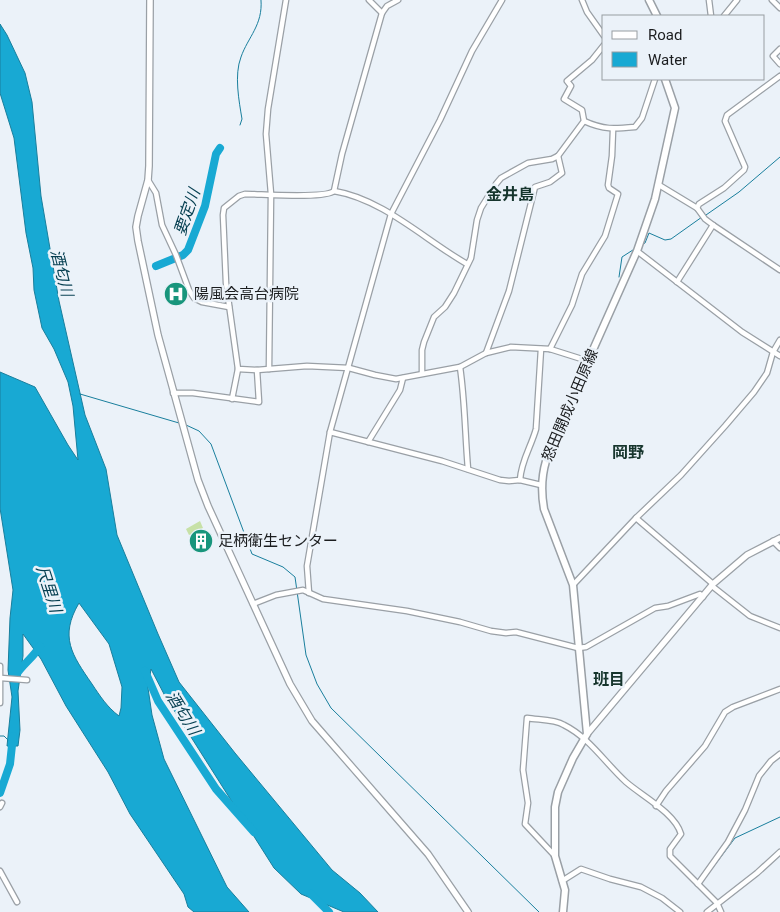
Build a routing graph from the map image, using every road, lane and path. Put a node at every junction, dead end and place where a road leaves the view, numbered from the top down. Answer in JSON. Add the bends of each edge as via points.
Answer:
{"nodes":[{"id":1,"x":150,"y":0,"type":"edge"},
{"id":2,"x":286,"y":0,"type":"edge"},
{"id":3,"x":369,"y":0,"type":"edge"},
{"id":4,"x":398,"y":0,"type":"edge"},
{"id":5,"x":502,"y":0,"type":"edge"},
{"id":6,"x":582,"y":0,"type":"edge"},
{"id":7,"x":649,"y":0,"type":"edge"},
{"id":8,"x":709,"y":0,"type":"edge"},
{"id":9,"x":737,"y":0,"type":"edge"},
{"id":10,"x":772,"y":0,"type":"edge"},
{"id":11,"x":780,"y":8,"type":"edge"},
{"id":12,"x":382,"y":13,"type":"junction"},
{"id":13,"x":656,"y":15,"type":"edge"},
{"id":14,"x":711,"y":15,"type":"edge"},
{"id":15,"x":725,"y":15,"type":"edge"},
{"id":16,"x":602,"y":33,"type":"edge"},
{"id":17,"x":602,"y":48,"type":"edge"},
{"id":18,"x":780,"y":49,"type":"edge"},
{"id":19,"x":780,"y":64,"type":"edge"},
{"id":20,"x":780,"y":76,"type":"edge"},
{"id":21,"x":655,"y":80,"type":"edge"},
{"id":22,"x":665,"y":80,"type":"edge"},
{"id":23,"x":584,"y":121,"type":"junction"},
{"id":24,"x":613,"y":130,"type":"junction"},
{"id":25,"x":558,"y":156,"type":"junction"},
{"id":26,"x":148,"y":180,"type":"junction"},
{"id":27,"x":659,"y":185,"type":"junction"},
{"id":28,"x":334,"y":191,"type":"junction"},
{"id":29,"x":271,"y":194,"type":"junction"},
{"id":30,"x":697,"y":208,"type":"junction"},
{"id":31,"x":391,"y":214,"type":"junction"},
{"id":32,"x":713,"y":225,"type":"junction"},
{"id":33,"x":638,"y":250,"type":"junction"},
{"id":34,"x":467,"y":264,"type":"junction"},
{"id":35,"x":780,"y":270,"type":"edge"},
{"id":36,"x":677,"y":282,"type":"junction"},
{"id":37,"x":230,"y":307,"type":"junction"},
{"id":38,"x":780,"y":340,"type":"edge"},
{"id":39,"x":542,"y":349,"type":"junction"},
{"id":40,"x":550,"y":349,"type":"junction"},
{"id":41,"x":773,"y":352,"type":"junction"},
{"id":42,"x":486,"y":353,"type":"junction"},
{"id":43,"x":780,"y":356,"type":"edge"},
{"id":44,"x":588,"y":361,"type":"junction"},
{"id":45,"x":349,"y":368,"type":"junction"},
{"id":46,"x":460,"y":368,"type":"junction"},
{"id":47,"x":238,"y":369,"type":"junction"},
{"id":48,"x":269,"y":369,"type":"junction"},
{"id":49,"x":257,"y":370,"type":"junction"},
{"id":50,"x":422,"y":373,"type":"junction"},
{"id":51,"x":403,"y":378,"type":"junction"},
{"id":52,"x":174,"y":393,"type":"junction"},
{"id":53,"x":232,"y":399,"type":"junction"},
{"id":54,"x":330,"y":432,"type":"junction"},
{"id":55,"x":368,"y":442,"type":"junction"},
{"id":56,"x":468,"y":469,"type":"junction"},
{"id":57,"x":520,"y":480,"type":"junction"},
{"id":58,"x":541,"y":485,"type":"junction"},
{"id":59,"x":636,"y":518,"type":"junction"},
{"id":60,"x":780,"y":538,"type":"edge"},
{"id":61,"x":773,"y":541,"type":"junction"},
{"id":62,"x":780,"y":548,"type":"edge"},
{"id":63,"x":573,"y":585,"type":"junction"},
{"id":64,"x":712,"y":585,"type":"junction"},
{"id":65,"x":309,"y":593,"type":"junction"},
{"id":66,"x":703,"y":597,"type":"junction"},
{"id":67,"x":253,"y":604,"type":"junction"},
{"id":68,"x":780,"y":628,"type":"edge"},
{"id":69,"x":578,"y":648,"type":"junction"},
{"id":70,"x":0,"y":666,"type":"edge"},
{"id":71,"x":1,"y":678,"type":"edge"},
{"id":72,"x":27,"y":680,"type":"dead end"},
{"id":73,"x":780,"y":689,"type":"edge"},
{"id":74,"x":0,"y":703,"type":"edge"},
{"id":75,"x":586,"y":736,"type":"junction"},
{"id":76,"x":780,"y":754,"type":"edge"},
{"id":77,"x":656,"y":806,"type":"junction"},
{"id":78,"x":780,"y":852,"type":"edge"},
{"id":79,"x":555,"y":856,"type":"junction"},
{"id":80,"x":0,"y":871,"type":"edge"},
{"id":81,"x":562,"y":881,"type":"junction"},
{"id":82,"x":698,"y":884,"type":"junction"},
{"id":83,"x":17,"y":902,"type":"dead end"},
{"id":84,"x":717,"y":903,"type":"junction"},
{"id":85,"x":468,"y":912,"type":"edge"},
{"id":86,"x":563,"y":912,"type":"edge"},
{"id":87,"x":680,"y":912,"type":"edge"},
{"id":88,"x":707,"y":912,"type":"edge"},
{"id":89,"x":721,"y":912,"type":"edge"}],
"edges":[{"from":1,"to":26,"type":"street"},
{"from":2,"to":29,"type":"street","via":[[266,134]]},
{"from":3,"to":12,"type":"street"},
{"from":4,"to":12,"type":"street"},
{"from":5,"to":31,"type":"street","via":[[472,51]]},
{"from":6,"to":16,"type":"street"},
{"from":7,"to":13,"type":"main road"},
{"from":8,"to":14,"type":"street"},
{"from":9,"to":15,"type":"street"},
{"from":10,"to":11,"type":"street"},
{"from":12,"to":28,"type":"street"},
{"from":17,"to":23,"type":"street","via":[[567,81],[571,86],[564,99],[582,110]]},
{"from":18,"to":19,"type":"street","via":[[773,56]]},
{"from":20,"to":30,"type":"street","via":[[727,116],[725,121],[745,167]]},
{"from":21,"to":24,"type":"street","via":[[639,124]]},
{"from":22,"to":27,"type":"main road","name":"怒田開成小田原線","via":[[675,108]]},
{"from":23,"to":24,"type":"street"},
{"from":23,"to":25,"type":"street"},
{"from":24,"to":40,"type":"street","via":[[608,185],[618,194],[606,236],[582,274],[572,305]]},
{"from":25,"to":34,"type":"street","via":[[528,163],[501,178],[481,208]]},
{"from":25,"to":42,"type":"street","via":[[562,173],[550,182],[535,186],[509,291]]},
{"from":26,"to":37,"type":"street","via":[[156,193],[162,225],[194,298]]},
{"from":26,"to":52,"type":"street","via":[[138,216],[137,234],[150,303]]},
{"from":27,"to":30,"type":"street"},
{"from":27,"to":33,"type":"main road","name":"怒田開成小田原線"},
{"from":28,"to":29,"type":"street","via":[[331,194]]},
{"from":28,"to":31,"type":"street","via":[[360,198]]},
{"from":29,"to":37,"type":"street","via":[[242,194],[224,208],[226,283]]},
{"from":29,"to":48,"type":"street"},
{"from":30,"to":32,"type":"street"},
{"from":31,"to":34,"type":"street"},
{"from":31,"to":45,"type":"street"},
{"from":32,"to":35,"type":"street"},
{"from":32,"to":36,"type":"street"},
{"from":33,"to":36,"type":"street"},
{"from":33,"to":44,"type":"main road","name":"怒田開成小田原線"},
{"from":34,"to":50,"type":"street","via":[[454,293],[434,317],[422,350]]},
{"from":36,"to":41,"type":"street"},
{"from":37,"to":47,"type":"street"},
{"from":38,"to":41,"type":"street"},
{"from":39,"to":40,"type":"street"},
{"from":39,"to":42,"type":"street","via":[[512,347]]},
{"from":39,"to":57,"type":"street","via":[[536,429],[522,462]]},
{"from":40,"to":44,"type":"street"},
{"from":41,"to":43,"type":"street"},
{"from":41,"to":59,"type":"street","via":[[767,372],[748,398],[681,475]]},
{"from":42,"to":46,"type":"street"},
{"from":44,"to":58,"type":"main road","name":"怒田開成小田原線","via":[[546,461]]},
{"from":45,"to":48,"type":"street","via":[[307,366]]},
{"from":45,"to":51,"type":"street","via":[[388,378]]},
{"from":45,"to":54,"type":"street"},
{"from":46,"to":50,"type":"street"},
{"from":46,"to":56,"type":"street"},
{"from":47,"to":49,"type":"street"},
{"from":47,"to":53,"type":"street"},
{"from":48,"to":49,"type":"street"},
{"from":49,"to":53,"type":"street","via":[[259,402]]},
{"from":50,"to":51,"type":"street"},
{"from":51,"to":55,"type":"street","via":[[400,390]]},
{"from":52,"to":53,"type":"street"},
{"from":52,"to":67,"type":"street","via":[[204,497]]},
{"from":54,"to":55,"type":"street"},
{"from":54,"to":65,"type":"street","via":[[307,566]]},
{"from":55,"to":56,"type":"street"},
{"from":56,"to":57,"type":"street","via":[[500,480]]},
{"from":57,"to":58,"type":"street"},
{"from":58,"to":63,"type":"main road","name":"怒田開成小田原線","via":[[544,509]]},
{"from":59,"to":63,"type":"street"},
{"from":59,"to":64,"type":"street"},
{"from":60,"to":61,"type":"street"},
{"from":61,"to":62,"type":"street"},
{"from":61,"to":64,"type":"street","via":[[747,555]]},
{"from":63,"to":69,"type":"main road","name":"怒田開成小田原線"},
{"from":64,"to":66,"type":"street"},
{"from":64,"to":68,"type":"street","via":[[750,616]]},
{"from":65,"to":67,"type":"street","via":[[303,590],[276,595]]},
{"from":65,"to":69,"type":"street","via":[[323,598],[407,610],[491,631],[516,632]]},
{"from":66,"to":69,"type":"street","via":[[700,594],[655,608],[586,647]]},
{"from":66,"to":75,"type":"street"},
{"from":67,"to":85,"type":"street","via":[[290,684],[312,721],[428,854]]},
{"from":69,"to":75,"type":"main road","name":"怒田開成小田原線"},
{"from":70,"to":71,"type":"street"},
{"from":71,"to":72,"type":"street"},
{"from":71,"to":74,"type":"street"},
{"from":73,"to":77,"type":"street","via":[[726,712],[705,746]]},
{"from":75,"to":77,"type":"street","via":[[620,776]]},
{"from":75,"to":79,"type":"main road","via":[[558,792]]},
{"from":75,"to":79,"type":"street","via":[[563,724],[527,718],[523,770],[528,803],[525,824]]},
{"from":76,"to":82,"type":"street","via":[[759,776],[728,842]]},
{"from":77,"to":82,"type":"street","via":[[675,823],[681,834],[670,849],[670,856]]},
{"from":78,"to":84,"type":"street"},
{"from":79,"to":81,"type":"main road"},
{"from":80,"to":83,"type":"street"},
{"from":81,"to":86,"type":"main road","via":[[565,890]]},
{"from":81,"to":87,"type":"street","via":[[581,869],[641,887]]},
{"from":82,"to":84,"type":"street"},
{"from":84,"to":88,"type":"street"},
{"from":84,"to":89,"type":"street"}]}
